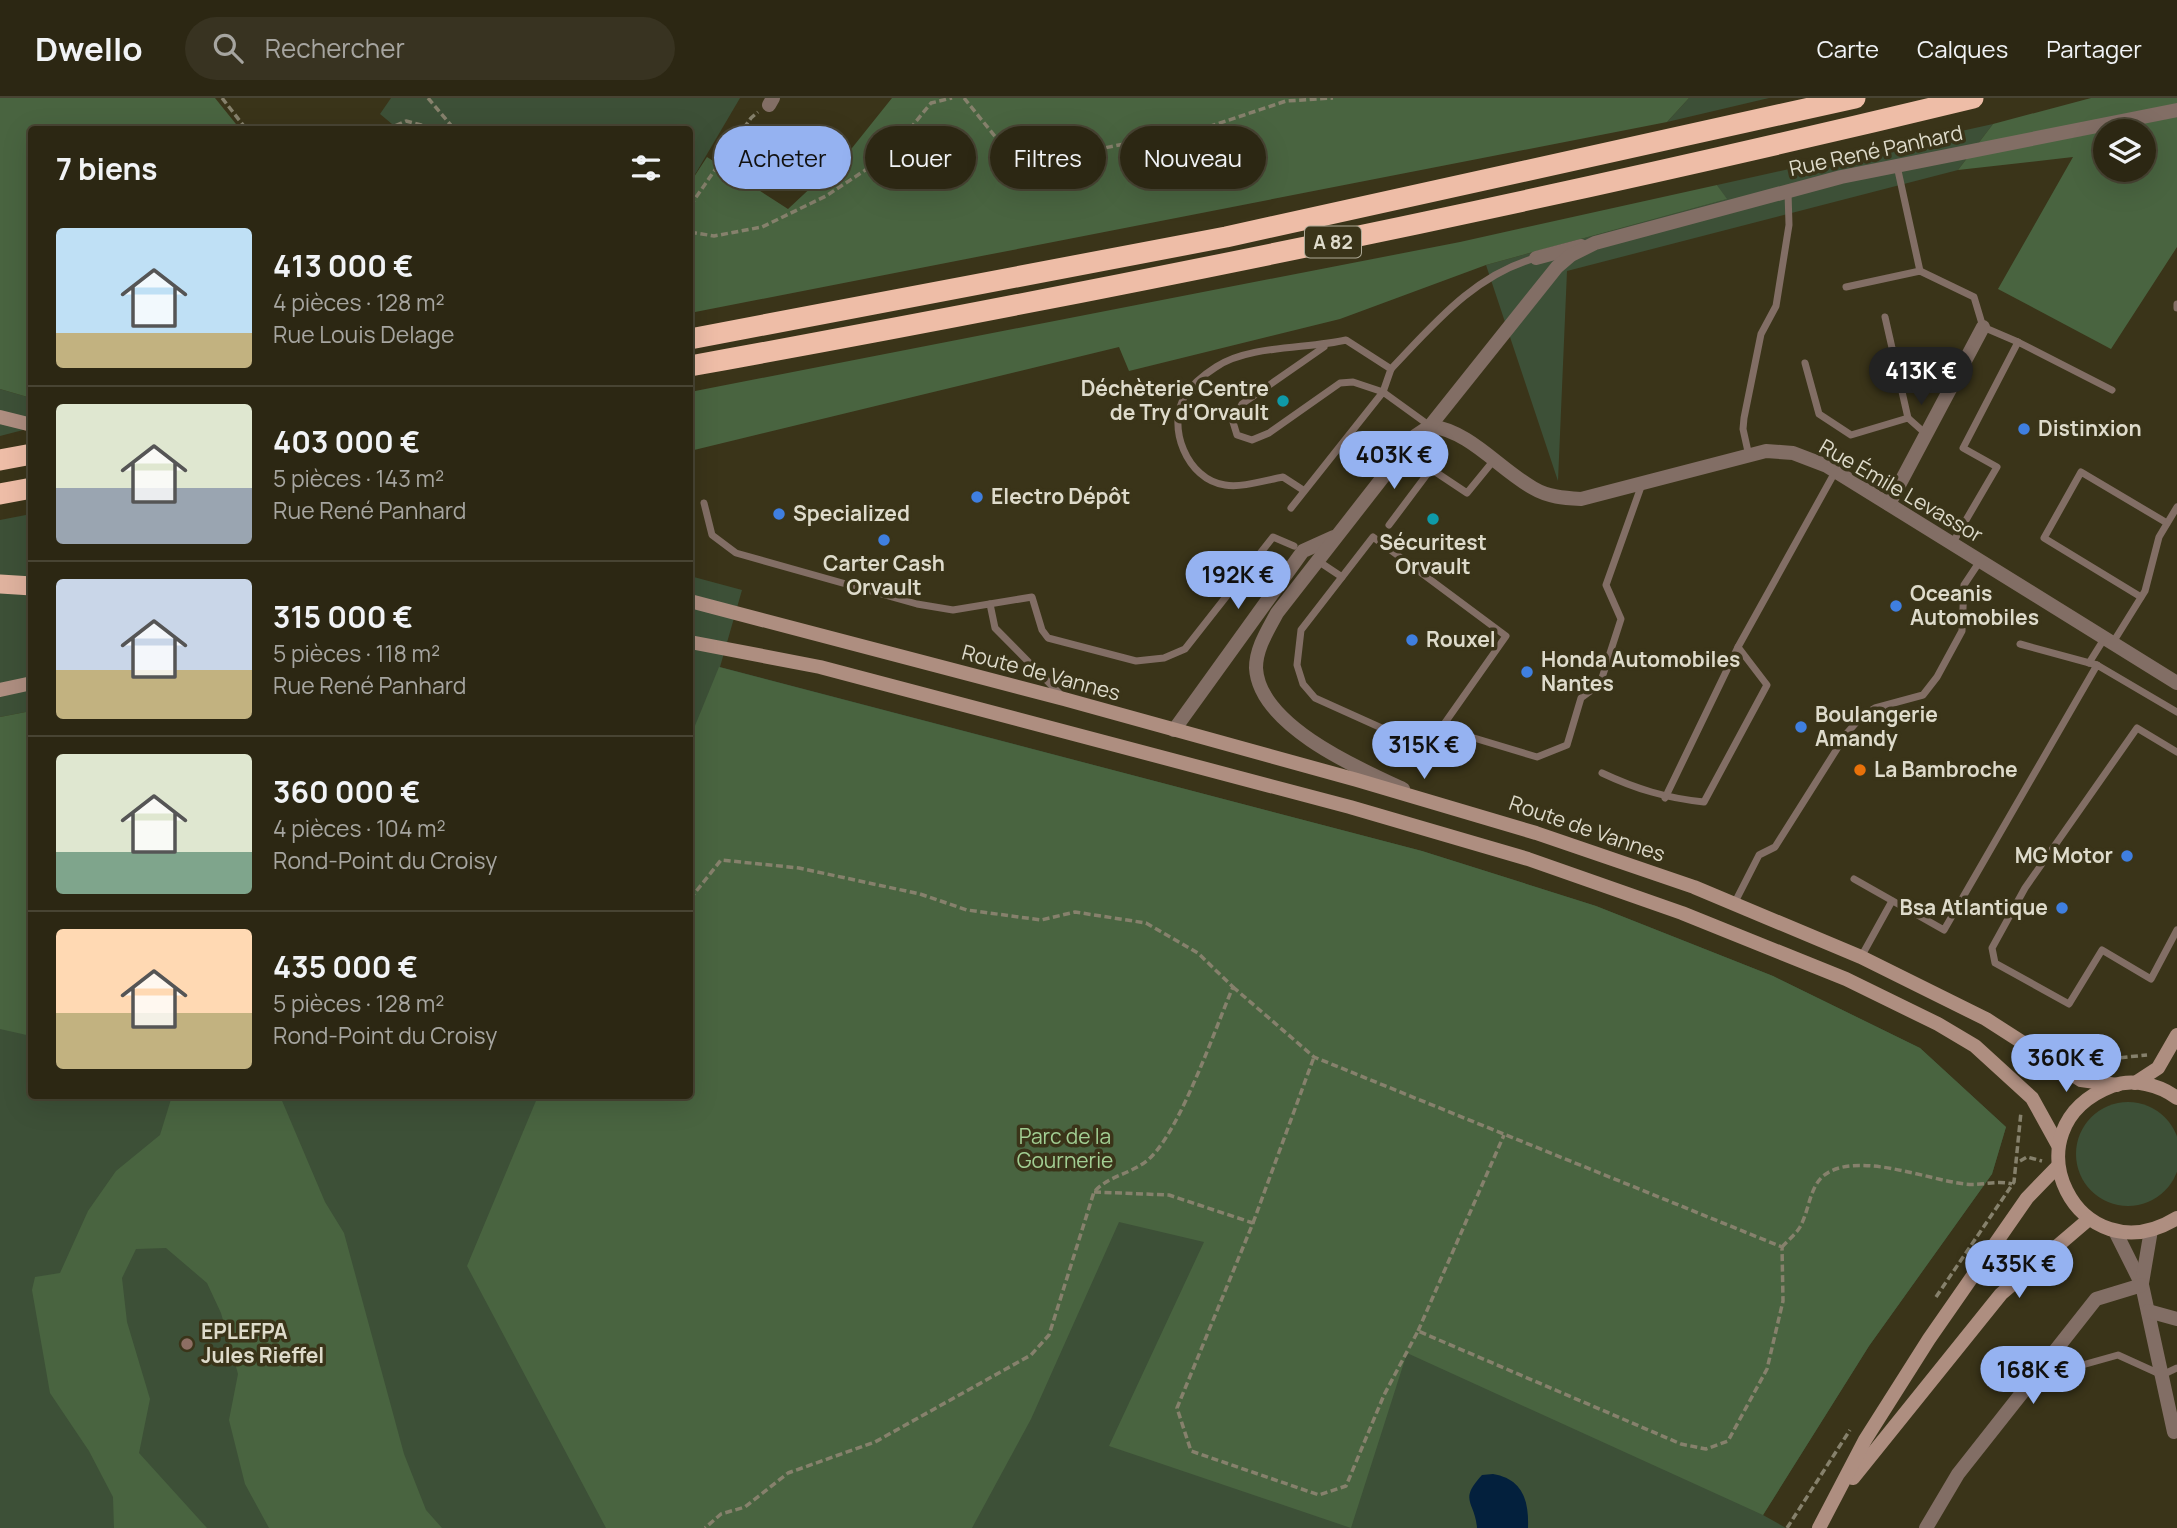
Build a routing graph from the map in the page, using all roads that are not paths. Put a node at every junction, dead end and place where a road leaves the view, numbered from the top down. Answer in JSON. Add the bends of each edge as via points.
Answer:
{"nodes":[{"id":1,"x":1855,"y":98,"type":"edge"},
{"id":2,"x":1973,"y":98,"type":"edge"},
{"id":3,"x":2177,"y":110,"type":"edge"},
{"id":4,"x":1897,"y":166,"type":"junction"},
{"id":5,"x":1788,"y":191,"type":"junction"},
{"id":6,"x":1586,"y":246,"type":"junction"},
{"id":7,"x":1536,"y":258,"type":"joint"},
{"id":8,"x":1920,"y":271,"type":"junction"},
{"id":9,"x":1846,"y":287,"type":"dead end"},
{"id":10,"x":1885,"y":317,"type":"dead end"},
{"id":11,"x":1983,"y":327,"type":"junction"},
{"id":12,"x":693,"y":338,"type":"edge"},
{"id":13,"x":2018,"y":342,"type":"junction"},
{"id":14,"x":1327,"y":344,"type":"junction"},
{"id":15,"x":1805,"y":363,"type":"dead end"},
{"id":16,"x":693,"y":365,"type":"edge"},
{"id":17,"x":1391,"y":369,"type":"junction"},
{"id":18,"x":2112,"y":390,"type":"dead end"},
{"id":19,"x":1383,"y":392,"type":"junction"},
{"id":20,"x":0,"y":417,"type":"edge"},
{"id":21,"x":1908,"y":418,"type":"junction"},
{"id":22,"x":28,"y":424,"type":"edge"},
{"id":23,"x":1430,"y":426,"type":"junction"},
{"id":24,"x":1927,"y":434,"type":"junction"},
{"id":25,"x":28,"y":455,"type":"edge"},
{"id":26,"x":1749,"y":456,"type":"junction"},
{"id":27,"x":0,"y":460,"type":"edge"},
{"id":28,"x":1494,"y":460,"type":"junction"},
{"id":29,"x":1835,"y":472,"type":"junction"},
{"id":30,"x":1642,"y":483,"type":"junction"},
{"id":31,"x":28,"y":489,"type":"edge"},
{"id":32,"x":1303,"y":490,"type":"junction"},
{"id":33,"x":0,"y":494,"type":"edge"},
{"id":34,"x":704,"y":503,"type":"dead end"},
{"id":35,"x":1889,"y":504,"type":"junction"},
{"id":36,"x":2177,"y":507,"type":"edge"},
{"id":37,"x":1291,"y":508,"type":"dead end"},
{"id":38,"x":2167,"y":523,"type":"junction"},
{"id":39,"x":1389,"y":524,"type":"dead end"},
{"id":40,"x":1338,"y":535,"type":"junction"},
{"id":41,"x":1952,"y":544,"type":"junction"},
{"id":42,"x":1298,"y":548,"type":"junction"},
{"id":43,"x":1318,"y":561,"type":"junction"},
{"id":44,"x":1980,"y":561,"type":"junction"},
{"id":45,"x":1342,"y":577,"type":"junction"},
{"id":46,"x":0,"y":584,"type":"edge"},
{"id":47,"x":28,"y":586,"type":"edge"},
{"id":48,"x":2141,"y":597,"type":"junction"},
{"id":49,"x":693,"y":602,"type":"edge"},
{"id":50,"x":990,"y":604,"type":"junction"},
{"id":51,"x":2108,"y":641,"type":"junction"},
{"id":52,"x":693,"y":643,"type":"edge"},
{"id":53,"x":2020,"y":644,"type":"dead end"},
{"id":54,"x":1738,"y":647,"type":"junction"},
{"id":55,"x":2093,"y":664,"type":"junction"},
{"id":56,"x":2177,"y":683,"type":"edge"},
{"id":57,"x":28,"y":684,"type":"edge"},
{"id":58,"x":0,"y":690,"type":"edge"},
{"id":59,"x":1064,"y":699,"type":"junction"},
{"id":60,"x":2177,"y":712,"type":"edge"},
{"id":61,"x":1174,"y":730,"type":"junction"},
{"id":62,"x":1464,"y":735,"type":"dead end"},
{"id":63,"x":2177,"y":752,"type":"edge"},
{"id":64,"x":1602,"y":773,"type":"dead end"},
{"id":65,"x":1665,"y":798,"type":"junction"},
{"id":66,"x":1423,"y":799,"type":"junction"},
{"id":67,"x":1854,"y":880,"type":"dead end"},
{"id":68,"x":1892,"y":901,"type":"junction"},
{"id":69,"x":1734,"y":904,"type":"junction"},
{"id":70,"x":2177,"y":930,"type":"edge"},
{"id":71,"x":1861,"y":957,"type":"junction"},
{"id":72,"x":2177,"y":1035,"type":"edge"},
{"id":73,"x":2135,"y":1083,"type":"junction"},
{"id":74,"x":2116,"y":1084,"type":"junction"},
{"id":75,"x":2177,"y":1098,"type":"edge"},
{"id":76,"x":2059,"y":1144,"type":"junction"},
{"id":77,"x":2058,"y":1166,"type":"junction"},
{"id":78,"x":2177,"y":1218,"type":"edge"},
{"id":79,"x":2089,"y":1219,"type":"junction"},
{"id":80,"x":2151,"y":1230,"type":"junction"},
{"id":81,"x":2116,"y":1231,"type":"junction"},
{"id":82,"x":2142,"y":1285,"type":"junction"},
{"id":83,"x":2148,"y":1311,"type":"junction"},
{"id":84,"x":2177,"y":1319,"type":"edge"},
{"id":85,"x":2177,"y":1368,"type":"edge"},
{"id":86,"x":2162,"y":1375,"type":"junction"},
{"id":87,"x":2032,"y":1379,"type":"junction"},
{"id":88,"x":2174,"y":1432,"type":"dead end"},
{"id":89,"x":1831,"y":1507,"type":"junction"},
{"id":90,"x":1819,"y":1528,"type":"edge"},
{"id":91,"x":1926,"y":1528,"type":"edge"}],
"edges":[{"from":1,"to":12,"type":"highway","number":"A 82","via":[[1226,237]]},
{"from":2,"to":16,"type":"highway","number":"A 82","via":[[1282,253]]},
{"from":3,"to":4,"type":"street","name":"Rue René Panhard"},
{"from":4,"to":5,"type":"street","name":"Rue René Panhard"},
{"from":4,"to":8,"type":"lane"},
{"from":5,"to":6,"type":"street","name":"Rue René Panhard"},
{"from":5,"to":26,"type":"lane","via":[[1789,225],[1776,306],[1761,334],[1744,418]]},
{"from":6,"to":7,"type":"street","name":"Rue René Panhard"},
{"from":6,"to":23,"type":"street","name":"Rue René Panhard","via":[[1557,267]]},
{"from":7,"to":17,"type":"lane","via":[[1486,278]]},
{"from":8,"to":9,"type":"lane"},
{"from":8,"to":11,"type":"lane","via":[[1974,297]]},
{"from":10,"to":21,"type":"lane"},
{"from":11,"to":13,"type":"lane"},
{"from":11,"to":24,"type":"street"},
{"from":13,"to":18,"type":"lane"},
{"from":13,"to":41,"type":"lane","via":[[1963,448],[1997,467]]},
{"from":14,"to":17,"type":"lane","via":[[1346,340]]},
{"from":14,"to":19,"type":"lane","via":[[1242,404],[1233,422],[1237,435],[1252,440],[1269,433],[1340,383],[1353,382]]},
{"from":14,"to":32,"type":"lane","via":[[1243,355],[1219,365],[1184,396],[1176,419],[1192,466],[1207,477],[1225,485],[1283,477]]},
{"from":15,"to":21,"type":"lane","via":[[1819,414],[1851,435]]},
{"from":17,"to":19,"type":"lane"},
{"from":19,"to":23,"type":"lane"},
{"from":19,"to":32,"type":"lane"},
{"from":20,"to":22,"type":"main road"},
{"from":21,"to":24,"type":"lane"},
{"from":23,"to":28,"type":"street","name":"Rue Émile Levassor","via":[[1449,429]]},
{"from":23,"to":40,"type":"street","name":"Rue René Panhard","via":[[1415,436]]},
{"from":24,"to":35,"type":"street"},
{"from":25,"to":27,"type":"highway"},
{"from":26,"to":29,"type":"street","name":"Rue Émile Levassor","via":[[1766,451],[1793,453]]},
{"from":26,"to":30,"type":"street","name":"Rue Émile Levassor"},
{"from":28,"to":30,"type":"street","name":"Rue Émile Levassor","via":[[1533,489],[1557,498],[1581,499]]},
{"from":28,"to":39,"type":"lane","via":[[1467,493],[1431,469]]},
{"from":29,"to":35,"type":"street","name":"Rue Émile Levassor"},
{"from":29,"to":54,"type":"lane"},
{"from":30,"to":62,"type":"lane","via":[[1606,586],[1621,619],[1600,684],[1581,698],[1567,745],[1537,757]]},
{"from":31,"to":33,"type":"highway"},
{"from":32,"to":37,"type":"lane"},
{"from":34,"to":50,"type":"lane","via":[[712,535],[736,553],[917,604],[953,610]]},
{"from":35,"to":41,"type":"street","name":"Rue Émile Levassor"},
{"from":36,"to":38,"type":"lane"},
{"from":38,"to":48,"type":"lane"},
{"from":38,"to":48,"type":"lane","via":[[2081,472],[2044,538]]},
{"from":40,"to":42,"type":"street","name":"Rue René Panhard"},
{"from":40,"to":43,"type":"street","name":"Rue René Panhard"},
{"from":41,"to":44,"type":"street","name":"Rue Émile Levassor"},
{"from":42,"to":43,"type":"street"},
{"from":42,"to":50,"type":"lane","via":[[1273,537],[1185,649],[1147,662],[1048,638],[1032,597]]},
{"from":42,"to":61,"type":"street","name":"Rue René Panhard"},
{"from":43,"to":45,"type":"lane"},
{"from":43,"to":66,"type":"street","name":"Rue René Panhard","via":[[1262,640],[1256,664],[1258,682],[1267,701],[1307,735],[1347,763]]},
{"from":44,"to":51,"type":"street","name":"Rue Émile Levassor"},
{"from":44,"to":69,"type":"lane","via":[[1964,585],[1962,631],[1923,695],[1862,716],[1775,847],[1759,855]]},
{"from":45,"to":45,"type":"lane","via":[[1301,630],[1297,665],[1303,684],[1315,698],[1406,739],[1430,744],[1506,636],[1373,537]]},
{"from":46,"to":47,"type":"highway"},
{"from":48,"to":51,"type":"lane"},
{"from":49,"to":59,"type":"main road","name":"Route de Vannes"},
{"from":50,"to":59,"type":"lane","via":[[995,628]]},
{"from":51,"to":55,"type":"lane"},
{"from":51,"to":56,"type":"street","name":"Rue Émile Levassor"},
{"from":52,"to":76,"type":"main road","via":[[820,667],[1350,807],[1528,859],[1682,913],[1846,979],[1975,1046],[2029,1095]]},
{"from":53,"to":55,"type":"lane"},
{"from":54,"to":65,"type":"lane"},
{"from":54,"to":65,"type":"lane","via":[[1767,685],[1704,802]]},
{"from":55,"to":60,"type":"lane"},
{"from":55,"to":68,"type":"lane","via":[[1944,930]]},
{"from":57,"to":58,"type":"main road"},
{"from":59,"to":61,"type":"main road","name":"Route de Vannes"},
{"from":61,"to":66,"type":"main road","name":"Route de Vannes"},
{"from":63,"to":70,"type":"lane","via":[[2137,728],[2025,888],[1993,948],[1995,963],[2069,1003],[2102,950],[2151,979]]},
{"from":64,"to":65,"type":"lane"},
{"from":66,"to":69,"type":"main road","name":"Route de Vannes","via":[[1536,833]]},
{"from":67,"to":68,"type":"lane"},
{"from":68,"to":71,"type":"lane"},
{"from":69,"to":71,"type":"main road","name":"Route de Vannes"},
{"from":71,"to":74,"type":"main road","name":"Route de Vannes","via":[[1986,1019],[2081,1080]]},
{"from":72,"to":73,"type":"main road","via":[[2158,1068]]},
{"from":73,"to":74,"type":"main road","name":"Route de Vannes"},
{"from":73,"to":75,"type":"main road","via":[[2154,1086]]},
{"from":74,"to":76,"type":"main road","via":[[2078,1106]]},
{"from":76,"to":77,"type":"main road"},
{"from":77,"to":79,"type":"main road","via":[[2074,1205]]},
{"from":77,"to":89,"type":"main road","via":[[2027,1198],[1929,1339],[1865,1440]]},
{"from":78,"to":80,"type":"main road"},
{"from":79,"to":81,"type":"main road"},
{"from":79,"to":89,"type":"main road","via":[[2001,1294]]},
{"from":80,"to":81,"type":"main road"},
{"from":80,"to":82,"type":"street"},
{"from":81,"to":82,"type":"street"},
{"from":82,"to":83,"type":"street"},
{"from":82,"to":87,"type":"street","via":[[2096,1299]]},
{"from":83,"to":84,"type":"street"},
{"from":83,"to":86,"type":"street"},
{"from":85,"to":86,"type":"lane"},
{"from":86,"to":87,"type":"lane","via":[[2118,1354]]},
{"from":86,"to":88,"type":"street"},
{"from":87,"to":91,"type":"street","via":[[1958,1474]]},
{"from":89,"to":90,"type":"main road"}]}
